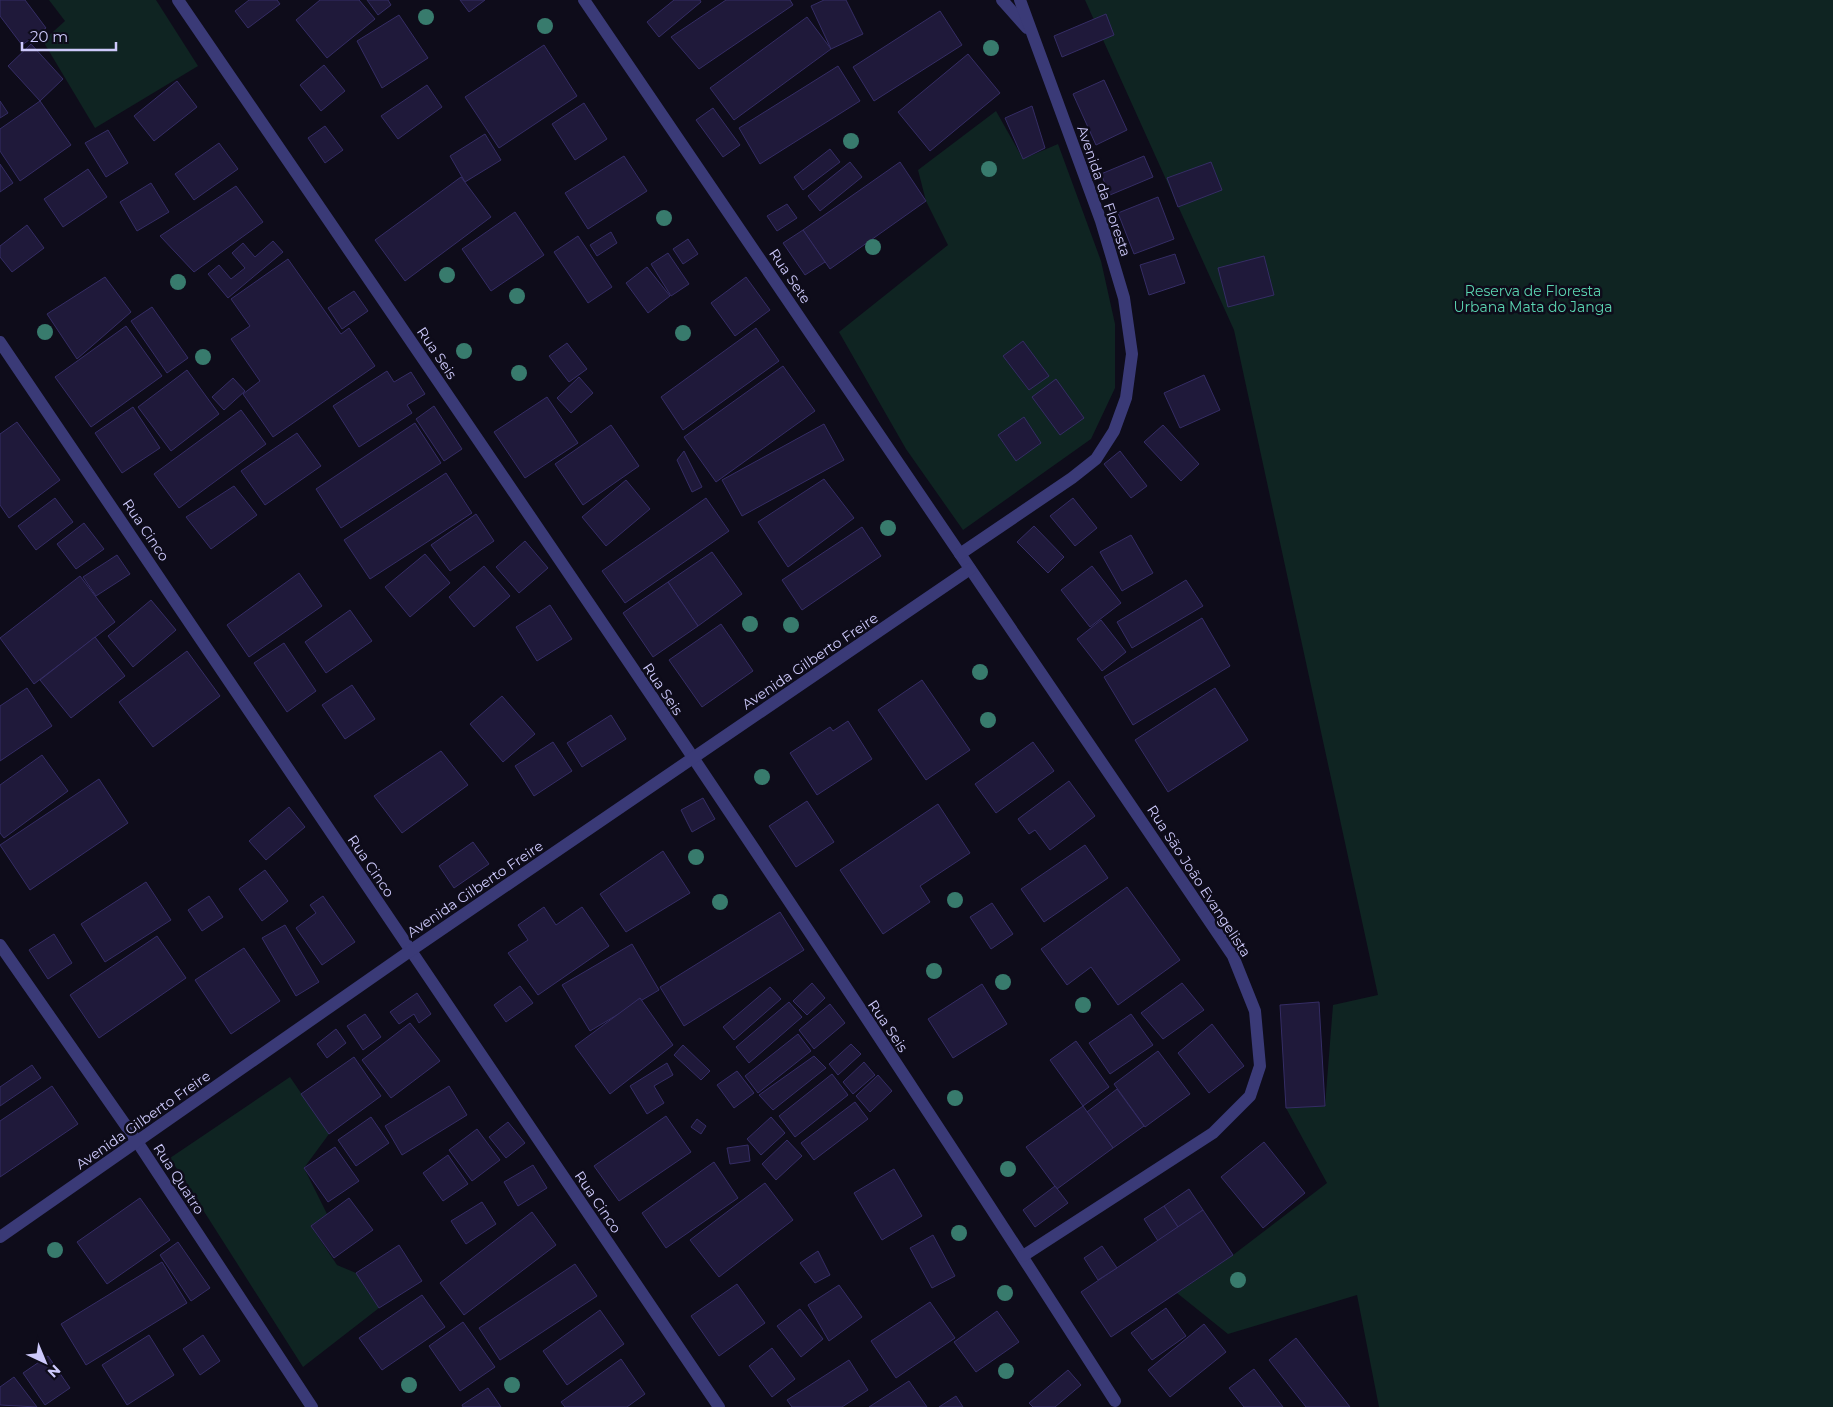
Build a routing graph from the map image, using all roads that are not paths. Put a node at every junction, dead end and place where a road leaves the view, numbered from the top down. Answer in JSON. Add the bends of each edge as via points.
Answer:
{"nodes":[{"id":1,"x":178,"y":0,"type":"edge"},
{"id":2,"x":584,"y":0,"type":"edge"},
{"id":3,"x":1002,"y":0,"type":"edge"},
{"id":4,"x":1020,"y":0,"type":"edge"},
{"id":5,"x":1029,"y":30,"type":"junction"},
{"id":6,"x":0,"y":342,"type":"edge"},
{"id":7,"x":960,"y":554,"type":"junction"},
{"id":8,"x":970,"y":569,"type":"junction"},
{"id":9,"x":693,"y":759,"type":"junction"},
{"id":10,"x":0,"y":945,"type":"edge"},
{"id":11,"x":410,"y":951,"type":"junction"},
{"id":12,"x":138,"y":1143,"type":"junction"},
{"id":13,"x":0,"y":1237,"type":"edge"},
{"id":14,"x":1022,"y":1256,"type":"junction"},
{"id":15,"x":1115,"y":1401,"type":"dead end"},
{"id":16,"x":312,"y":1407,"type":"edge"},
{"id":17,"x":719,"y":1407,"type":"edge"}],
"edges":[{"from":1,"to":9,"type":"street","name":"Rua Seis"},
{"from":2,"to":7,"type":"street","name":"Rua Sete"},
{"from":3,"to":5,"type":"street"},
{"from":4,"to":5,"type":"street","name":"Avenida da Floresta"},
{"from":5,"to":7,"type":"street","name":"Avenida da Floresta","via":[[1101,221],[1124,298],[1132,354],[1126,398],[1114,431],[1096,459]]},
{"from":6,"to":11,"type":"street","name":"Rua Cinco"},
{"from":7,"to":8,"type":"street","name":"Rua Sete"},
{"from":8,"to":9,"type":"street","name":"Avenida Gilberto Freire"},
{"from":8,"to":14,"type":"street","name":"Rua São João Evangelista","via":[[1233,956],[1256,1010],[1260,1066],[1250,1096],[1213,1133]]},
{"from":9,"to":11,"type":"street","name":"Avenida Gilberto Freire"},
{"from":9,"to":14,"type":"street","name":"Rua Seis"},
{"from":10,"to":12,"type":"street","name":"Rua Quatro"},
{"from":11,"to":12,"type":"street","name":"Avenida Gilberto Freire"},
{"from":11,"to":17,"type":"street","name":"Rua Cinco"},
{"from":12,"to":13,"type":"street","name":"Avenida Gilberto Freire"},
{"from":12,"to":16,"type":"street","name":"Rua Quatro"},
{"from":14,"to":15,"type":"street","name":"Rua Seis"}]}
